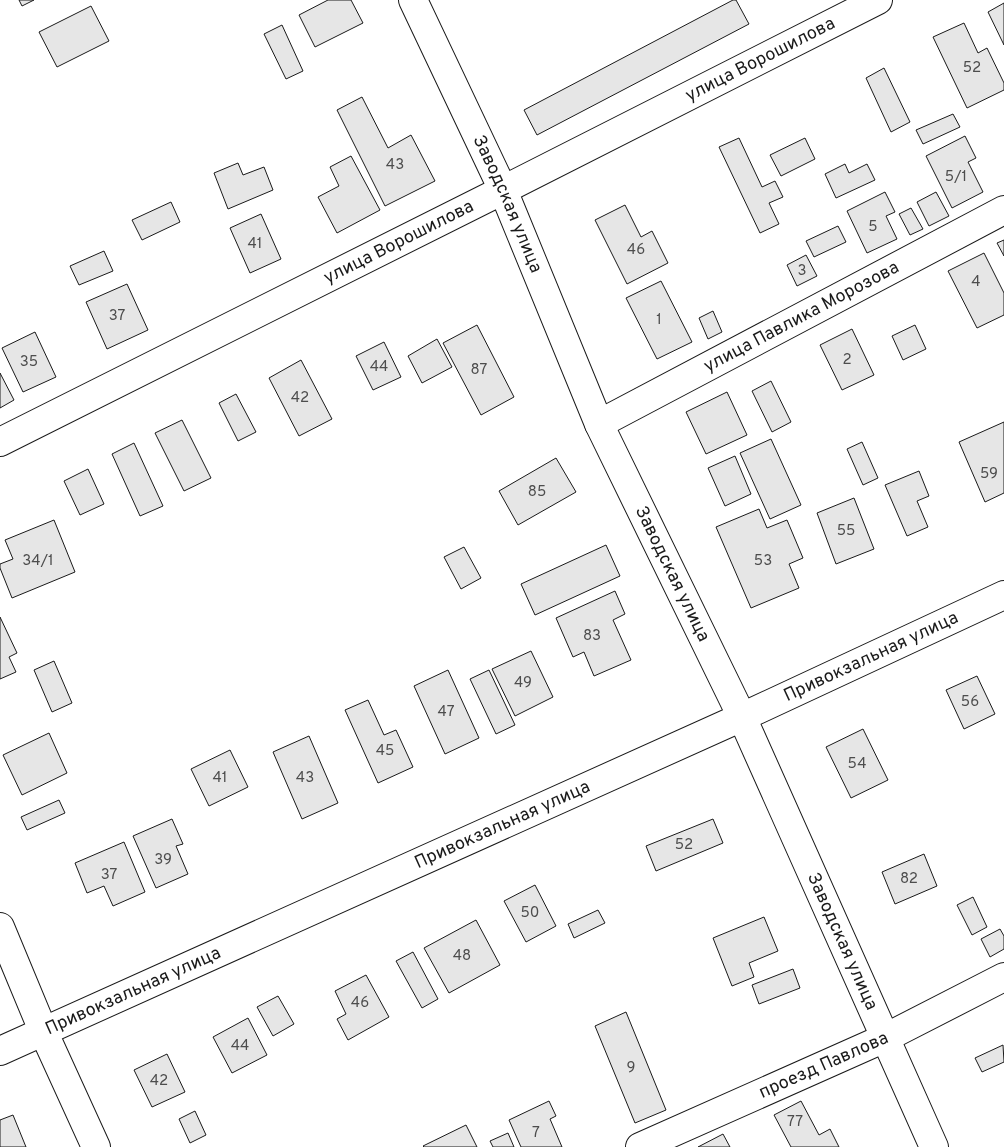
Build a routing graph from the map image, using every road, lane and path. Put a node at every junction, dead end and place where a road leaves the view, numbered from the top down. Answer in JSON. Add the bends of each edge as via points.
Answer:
{"nodes":[{"id":1,"x":413,"y":0,"type":"edge"},
{"id":2,"x":878,"y":0,"type":"edge"},
{"id":3,"x":503,"y":190,"type":"junction"},
{"id":4,"x":1004,"y":210,"type":"edge"},
{"id":5,"x":599,"y":424,"type":"junction"},
{"id":6,"x":0,"y":442,"type":"edge"},
{"id":7,"x":1004,"y":595,"type":"edge"},
{"id":8,"x":742,"y":717,"type":"junction"},
{"id":9,"x":0,"y":927,"type":"edge"},
{"id":10,"x":1004,"y":977,"type":"edge"},
{"id":11,"x":44,"y":1033,"type":"junction"},
{"id":12,"x":885,"y":1038,"type":"junction"},
{"id":13,"x":0,"y":1051,"type":"edge"},
{"id":14,"x":96,"y":1147,"type":"edge"},
{"id":15,"x":640,"y":1147,"type":"edge"},
{"id":16,"x":934,"y":1147,"type":"edge"}],
"edges":[{"from":1,"to":3,"type":"street","name":"Заводская улица"},
{"from":2,"to":3,"type":"street","name":"улица Ворошилова"},
{"from":3,"to":5,"type":"street","name":"Заводская улица"},
{"from":3,"to":6,"type":"street","name":"улица Ворошилова"},
{"from":4,"to":5,"type":"street","name":"улица Павлика Морозова"},
{"from":5,"to":8,"type":"street","name":"Заводская улица"},
{"from":7,"to":8,"type":"street","name":"Привокзальная улица"},
{"from":8,"to":11,"type":"street","name":"Привокзальная улица"},
{"from":8,"to":12,"type":"street","name":"Заводская улица"},
{"from":9,"to":11,"type":"street"},
{"from":10,"to":12,"type":"street","name":"проезд Павлова"},
{"from":11,"to":13,"type":"street","name":"Привокзальная улица"},
{"from":11,"to":14,"type":"street"},
{"from":12,"to":15,"type":"street","name":"проезд Павлова"},
{"from":12,"to":16,"type":"street","name":"Заводская улица"}]}
